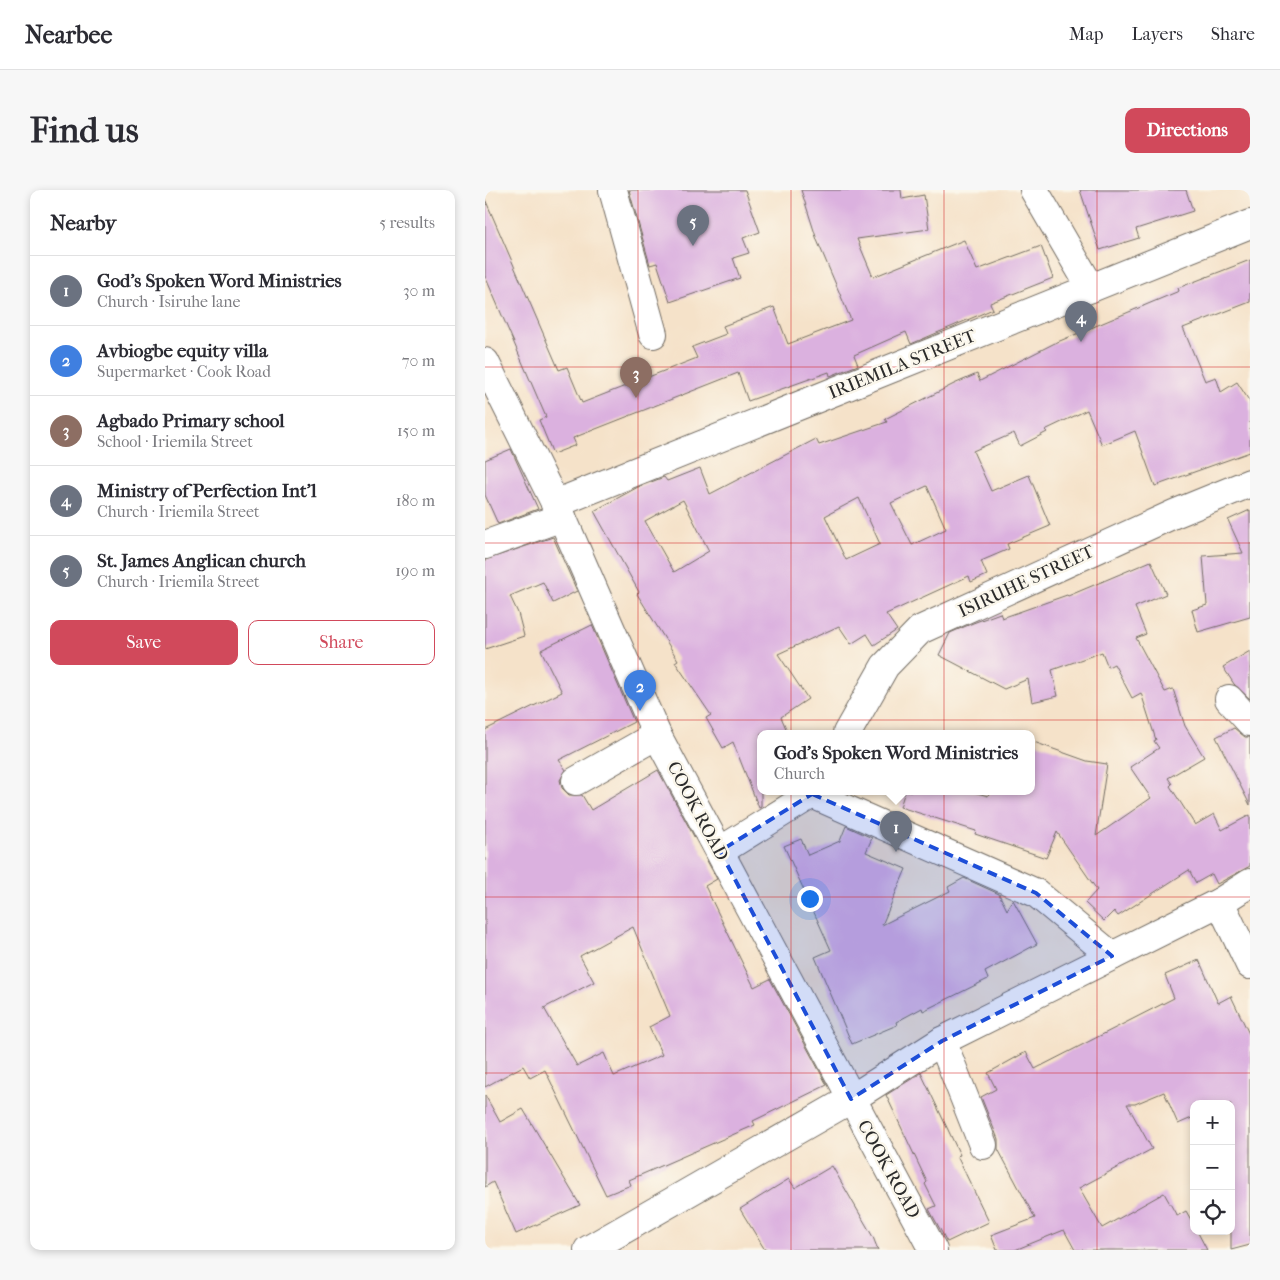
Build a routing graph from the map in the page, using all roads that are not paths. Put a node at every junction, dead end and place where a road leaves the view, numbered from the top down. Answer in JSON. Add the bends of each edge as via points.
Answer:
{"nodes":[{"id":1,"x":613,"y":190,"type":"edge"},
{"id":2,"x":1034,"y":190,"type":"edge"},
{"id":3,"x":1250,"y":224,"type":"edge"},
{"id":4,"x":1091,"y":288,"type":"junction"},
{"id":5,"x":653,"y":334,"type":"dead end"},
{"id":6,"x":485,"y":362,"type":"edge"},
{"id":7,"x":1250,"y":483,"type":"edge"},
{"id":8,"x":558,"y":510,"type":"junction"},
{"id":9,"x":485,"y":545,"type":"edge"},
{"id":10,"x":1229,"y":699,"type":"dead end"},
{"id":11,"x":1250,"y":722,"type":"edge"},
{"id":12,"x":849,"y":730,"type":"edge"},
{"id":13,"x":657,"y":736,"type":"junction"},
{"id":14,"x":576,"y":781,"type":"dead end"},
{"id":15,"x":810,"y":795,"type":"edge"},
{"id":16,"x":817,"y":795,"type":"edge"},
{"id":17,"x":720,"y":851,"type":"junction"},
{"id":18,"x":1250,"y":883,"type":"edge"},
{"id":19,"x":1221,"y":902,"type":"junction"},
{"id":20,"x":1112,"y":956,"type":"junction"},
{"id":21,"x":1250,"y":966,"type":"edge"},
{"id":22,"x":942,"y":1041,"type":"junction"},
{"id":23,"x":851,"y":1099,"type":"junction"},
{"id":24,"x":983,"y":1145,"type":"dead end"},
{"id":25,"x":587,"y":1250,"type":"edge"},
{"id":26,"x":933,"y":1250,"type":"edge"}],
"edges":[{"from":1,"to":5,"type":"street"},
{"from":2,"to":4,"type":"street"},
{"from":3,"to":4,"type":"street","name":"IRIEMILA STREET"},
{"from":4,"to":8,"type":"street","name":"IRIEMILA STREET"},
{"from":6,"to":8,"type":"street","name":"COOK ROAD"},
{"from":7,"to":12,"type":"street","name":"ISIRUHE STREET","via":[[1174,514],[919,630],[885,666]]},
{"from":8,"to":9,"type":"street","name":"IRIEMILA STREET"},
{"from":8,"to":13,"type":"street","name":"COOK ROAD"},
{"from":10,"to":11,"type":"street"},
{"from":13,"to":14,"type":"street"},
{"from":13,"to":17,"type":"street","name":"COOK ROAD"},
{"from":15,"to":17,"type":"street"},
{"from":16,"to":20,"type":"street","via":[[1036,893]]},
{"from":17,"to":23,"type":"street","name":"COOK ROAD"},
{"from":18,"to":19,"type":"street"},
{"from":19,"to":20,"type":"street"},
{"from":19,"to":21,"type":"street"},
{"from":20,"to":22,"type":"street"},
{"from":22,"to":23,"type":"street"},
{"from":22,"to":24,"type":"street"},
{"from":23,"to":25,"type":"street"},
{"from":23,"to":26,"type":"street","name":"COOK ROAD"}]}
